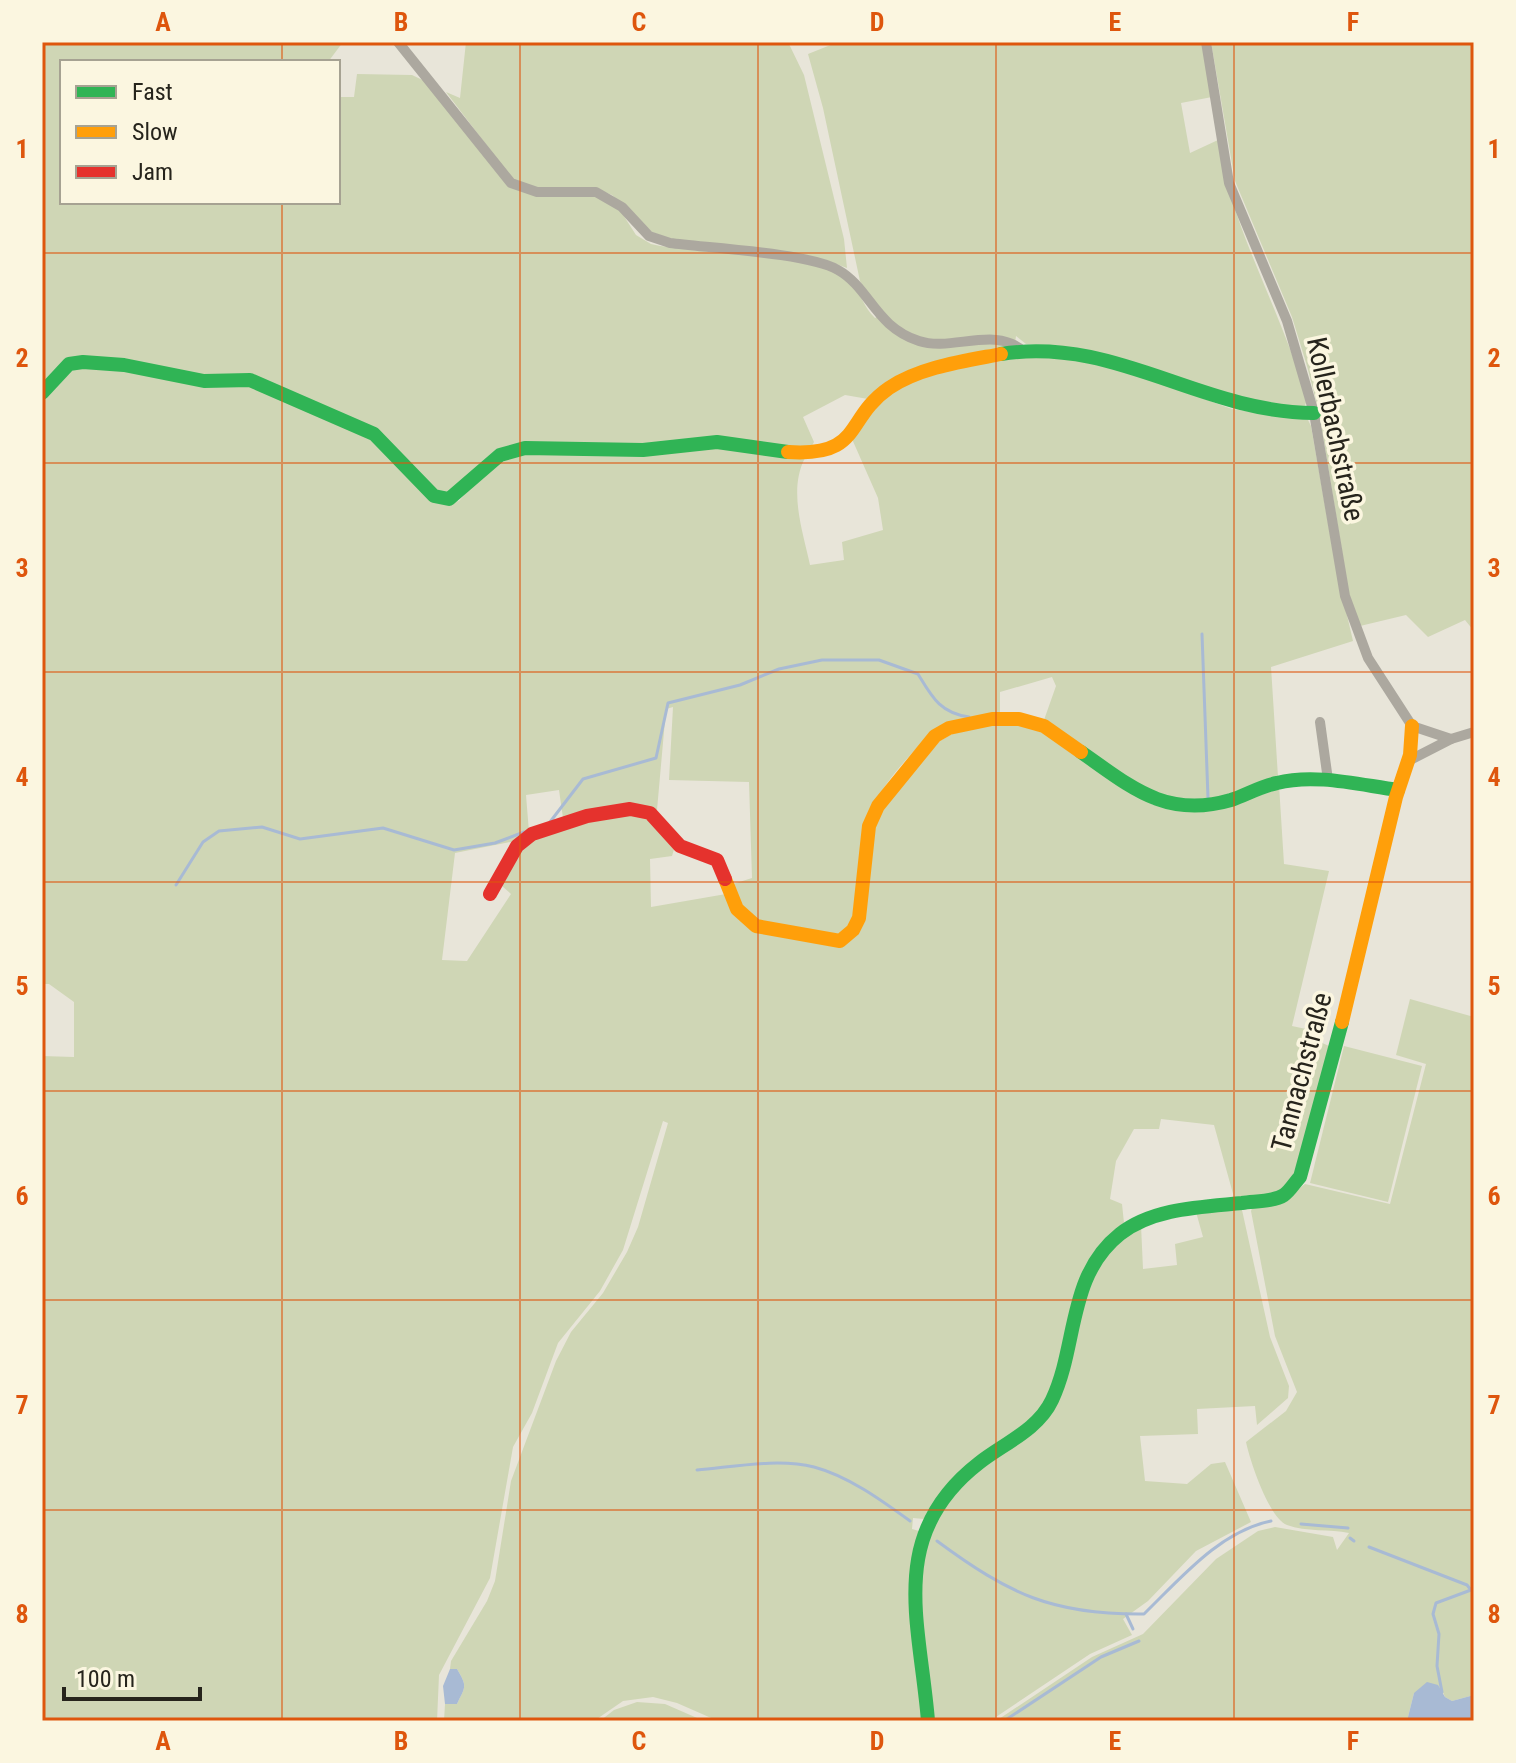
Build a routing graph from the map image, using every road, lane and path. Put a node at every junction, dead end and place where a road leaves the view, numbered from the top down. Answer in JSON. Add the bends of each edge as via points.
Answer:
{"nodes":[{"id":1,"x":398,"y":42,"type":"edge"},
{"id":2,"x":1206,"y":42,"type":"edge"},
{"id":3,"x":1024,"y":352,"type":"junction"},
{"id":4,"x":42,"y":393,"type":"edge"},
{"id":5,"x":1314,"y":413,"type":"junction"},
{"id":6,"x":1320,"y":722,"type":"dead end"},
{"id":7,"x":1412,"y":726,"type":"junction"},
{"id":8,"x":1474,"y":732,"type":"edge"},
{"id":9,"x":1451,"y":739,"type":"junction"},
{"id":10,"x":1412,"y":759,"type":"junction"},
{"id":11,"x":1328,"y":780,"type":"junction"},
{"id":12,"x":1398,"y":790,"type":"junction"},
{"id":13,"x":490,"y":894,"type":"dead end"},
{"id":14,"x":928,"y":1721,"type":"edge"}],
"edges":[{"from":1,"to":3,"type":"street","via":[[500,174],[523,189],[596,192],[622,207],[649,236],[670,243],[825,264],[855,282],[885,321],[921,342],[1014,342]]},
{"from":2,"to":5,"type":"street","name":"Kollerbachstraße","via":[[1229,183],[1287,321]]},
{"from":3,"to":4,"type":"street","via":[[919,373],[889,387],[845,442],[827,451],[800,454],[708,443],[642,450],[512,450],[486,465],[456,496],[442,498],[426,489],[374,434],[250,380],[204,381],[83,362],[69,364]]},
{"from":3,"to":5,"type":"street","via":[[1064,351],[1100,358],[1256,411]]},
{"from":5,"to":7,"type":"street","name":"Kollerbachstraße","via":[[1345,596],[1363,649]]},
{"from":6,"to":11,"type":"street"},
{"from":7,"to":9,"type":"street"},
{"from":7,"to":10,"type":"street","name":"Tannachstraße"},
{"from":8,"to":9,"type":"street"},
{"from":9,"to":10,"type":"street"},
{"from":10,"to":12,"type":"street","name":"Tannachstraße"},
{"from":11,"to":12,"type":"street"},
{"from":11,"to":13,"type":"street","via":[[1263,786],[1202,806],[1154,801],[1044,726],[992,719],[935,736],[878,806],[869,826],[859,918],[840,941],[756,926],[737,909],[717,860],[680,846],[660,820],[640,809],[587,816],[532,834],[517,846]]},
{"from":12,"to":14,"type":"street","name":"Tannachstraße","via":[[1296,1185],[1267,1200],[1154,1214],[1110,1242],[1080,1293],[1047,1409],[967,1474],[923,1531],[912,1584]]}]}
